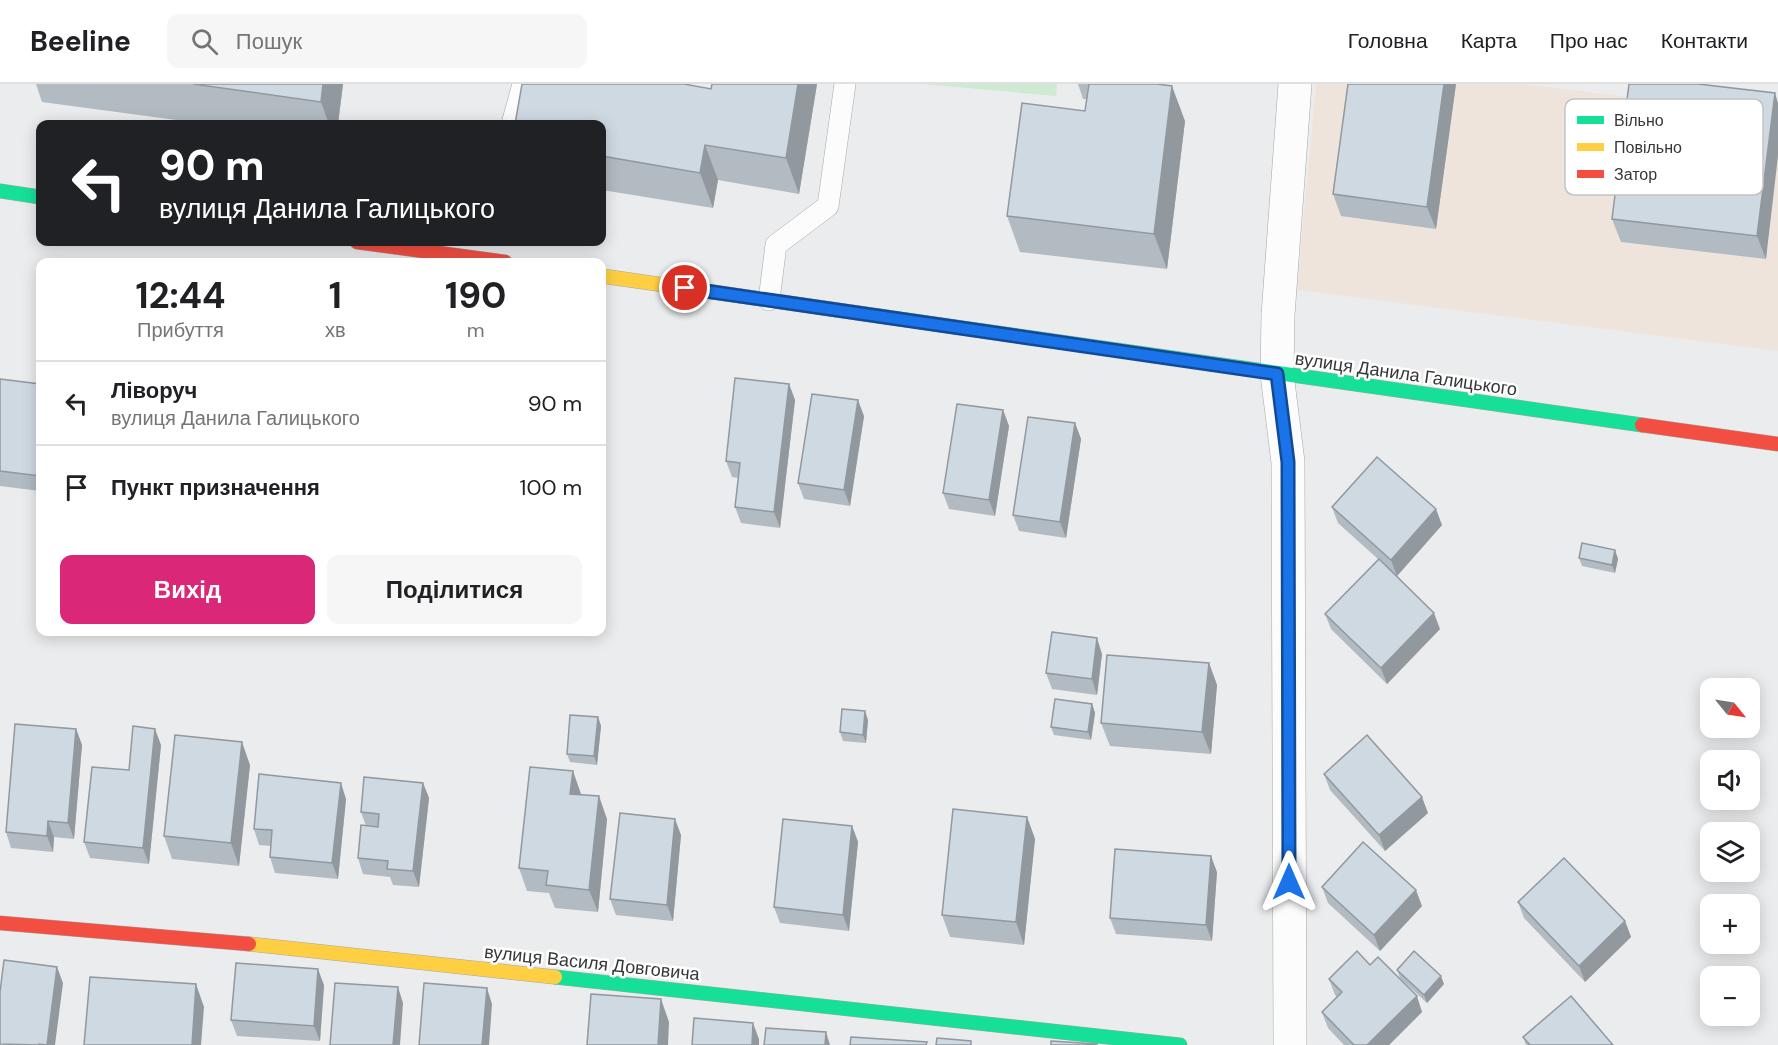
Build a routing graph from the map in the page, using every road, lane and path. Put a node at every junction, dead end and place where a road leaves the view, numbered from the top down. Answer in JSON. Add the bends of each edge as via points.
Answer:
{"nodes":[{"id":1,"x":523,"y":84,"type":"edge"},
{"id":2,"x":845,"y":84,"type":"edge"},
{"id":3,"x":1294,"y":84,"type":"edge"},
{"id":4,"x":513,"y":120,"type":"edge"},
{"id":5,"x":0,"y":191,"type":"edge"},
{"id":6,"x":36,"y":196,"type":"edge"},
{"id":7,"x":420,"y":246,"type":"edge"},
{"id":8,"x":483,"y":250,"type":"edge"},
{"id":9,"x":498,"y":258,"type":"edge"},
{"id":10,"x":606,"y":277,"type":"edge"},
{"id":11,"x":769,"y":300,"type":"junction"},
{"id":12,"x":1277,"y":374,"type":"junction"},
{"id":13,"x":1778,"y":444,"type":"edge"},
{"id":14,"x":0,"y":923,"type":"edge"},
{"id":15,"x":1180,"y":1045,"type":"edge"},
{"id":16,"x":1290,"y":1045,"type":"edge"}],
"edges":[{"from":1,"to":4,"type":"lane"},
{"from":2,"to":11,"type":"lane","via":[[828,206],[776,245]]},
{"from":3,"to":12,"type":"street"},
{"from":5,"to":6,"type":"main road"},
{"from":7,"to":8,"type":"main road"},
{"from":8,"to":9,"type":"main road"},
{"from":10,"to":11,"type":"main road","name":"вулиця Данила Галицького"},
{"from":11,"to":12,"type":"main road","name":"вулиця Данила Галицького"},
{"from":12,"to":13,"type":"main road","name":"вулиця Данила Галицького"},
{"from":12,"to":16,"type":"street","via":[[1288,462]]},
{"from":14,"to":15,"type":"main road","name":"вулиця Василя Довговича","via":[[262,945]]}]}
